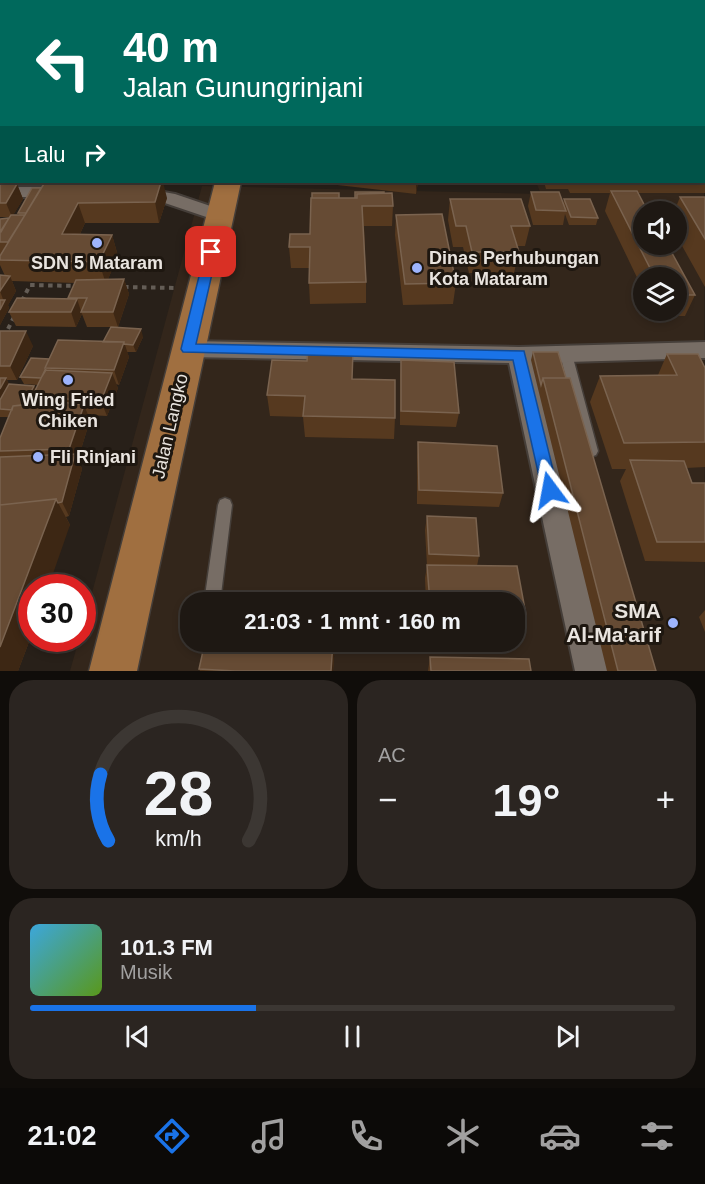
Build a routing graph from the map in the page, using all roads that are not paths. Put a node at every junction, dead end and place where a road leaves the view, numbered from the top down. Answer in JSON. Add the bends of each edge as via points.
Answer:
{"nodes":[{"id":1,"x":0,"y":192,"type":"edge"},
{"id":2,"x":84,"y":192,"type":"edge"},
{"id":3,"x":119,"y":192,"type":"edge"},
{"id":4,"x":224,"y":199,"type":"edge"},
{"id":5,"x":188,"y":349,"type":"junction"},
{"id":6,"x":705,"y":350,"type":"edge"},
{"id":7,"x":566,"y":354,"type":"junction"},
{"id":8,"x":519,"y":355,"type":"junction"},
{"id":9,"x":595,"y":465,"type":"edge"},
{"id":10,"x":225,"y":506,"type":"dead end"},
{"id":11,"x":213,"y":592,"type":"edge"},
{"id":12,"x":113,"y":671,"type":"edge"},
{"id":13,"x":592,"y":671,"type":"edge"}],
"edges":[{"from":1,"to":2,"type":"street"},
{"from":3,"to":4,"type":"street","via":[[151,193],[189,207]]},
{"from":4,"to":5,"type":"main road","name":"Jalan Langko"},
{"from":5,"to":8,"type":"street"},
{"from":5,"to":12,"type":"main road","name":"Jalan Langko"},
{"from":6,"to":7,"type":"street"},
{"from":7,"to":8,"type":"street"},
{"from":7,"to":9,"type":"lane"},
{"from":8,"to":13,"type":"street"},
{"from":10,"to":11,"type":"lane"}]}
